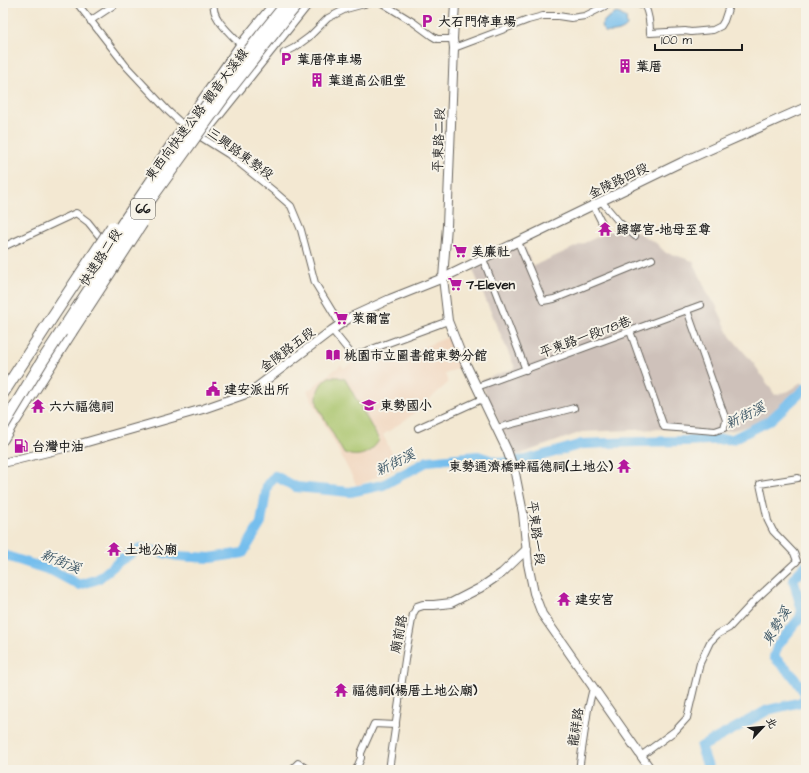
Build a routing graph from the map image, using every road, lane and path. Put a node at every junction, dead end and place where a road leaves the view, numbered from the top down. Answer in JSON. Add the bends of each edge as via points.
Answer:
{"nodes":[{"id":1,"x":77,"y":3,"type":"edge"},
{"id":2,"x":117,"y":3,"type":"edge"},
{"id":3,"x":214,"y":3,"type":"edge"},
{"id":4,"x":298,"y":3,"type":"edge"},
{"id":5,"x":308,"y":3,"type":"edge"},
{"id":6,"x":368,"y":3,"type":"edge"},
{"id":7,"x":382,"y":3,"type":"edge"},
{"id":8,"x":456,"y":3,"type":"edge"},
{"id":9,"x":613,"y":3,"type":"edge"},
{"id":10,"x":634,"y":3,"type":"edge"},
{"id":11,"x":730,"y":3,"type":"edge"},
{"id":12,"x":282,"y":8,"type":"edge"},
{"id":13,"x":90,"y":21,"type":"junction"},
{"id":14,"x":453,"y":39,"type":"junction"},
{"id":15,"x":237,"y":41,"type":"dead end"},
{"id":16,"x":454,"y":48,"type":"junction"},
{"id":17,"x":284,"y":53,"type":"dead end"},
{"id":18,"x":806,"y":107,"type":"edge"},
{"id":19,"x":184,"y":125,"type":"junction"},
{"id":20,"x":201,"y":137,"type":"junction"},
{"id":21,"x":602,"y":202,"type":"junction"},
{"id":22,"x":593,"y":206,"type":"junction"},
{"id":23,"x":603,"y":225,"type":"dead end"},
{"id":24,"x":635,"y":236,"type":"dead end"},
{"id":25,"x":100,"y":238,"type":"dead end"},
{"id":26,"x":518,"y":242,"type":"junction"},
{"id":27,"x":3,"y":247,"type":"edge"},
{"id":28,"x":483,"y":259,"type":"junction"},
{"id":29,"x":652,"y":259,"type":"dead end"},
{"id":30,"x":443,"y":278,"type":"junction"},
{"id":31,"x":701,"y":304,"type":"dead end"},
{"id":32,"x":687,"y":310,"type":"junction"},
{"id":33,"x":448,"y":321,"type":"junction"},
{"id":34,"x":340,"y":324,"type":"junction"},
{"id":35,"x":332,"y":330,"type":"junction"},
{"id":36,"x":630,"y":332,"type":"junction"},
{"id":37,"x":526,"y":370,"type":"junction"},
{"id":38,"x":477,"y":387,"type":"junction"},
{"id":39,"x":3,"y":393,"type":"edge"},
{"id":40,"x":3,"y":396,"type":"edge"},
{"id":41,"x":482,"y":399,"type":"junction"},
{"id":42,"x":574,"y":408,"type":"dead end"},
{"id":43,"x":3,"y":413,"type":"edge"},
{"id":44,"x":15,"y":420,"type":"junction"},
{"id":45,"x":3,"y":426,"type":"edge"},
{"id":46,"x":418,"y":428,"type":"dead end"},
{"id":47,"x":497,"y":428,"type":"junction"},
{"id":48,"x":3,"y":440,"type":"edge"},
{"id":49,"x":3,"y":463,"type":"edge"},
{"id":50,"x":798,"y":478,"type":"dead end"},
{"id":51,"x":527,"y":549,"type":"junction"},
{"id":52,"x":417,"y":607,"type":"joint"},
{"id":53,"x":593,"y":688,"type":"junction"},
{"id":54,"x":396,"y":725,"type":"junction"},
{"id":55,"x":640,"y":756,"type":"junction"},
{"id":56,"x":291,"y":770,"type":"edge"},
{"id":57,"x":309,"y":770,"type":"edge"},
{"id":58,"x":356,"y":770,"type":"edge"},
{"id":59,"x":389,"y":770,"type":"edge"},
{"id":60,"x":579,"y":770,"type":"edge"},
{"id":61,"x":651,"y":770,"type":"edge"}],
"edges":[{"from":1,"to":13,"type":"street","name":"三興路東勢段"},
{"from":2,"to":13,"type":"street"},
{"from":3,"to":15,"type":"street","via":[[217,18]]},
{"from":4,"to":12,"type":"highway","name":"東西向快速公路 觀音大溪線","number":"66","bridge":true},
{"from":5,"to":20,"type":"main road","name":"快速路二段","number":"66"},
{"from":6,"to":17,"type":"street","via":[[346,9],[328,18],[309,37]]},
{"from":7,"to":14,"type":"street","via":[[437,39]]},
{"from":8,"to":14,"type":"street","name":"平東路二段"},
{"from":9,"to":16,"type":"street","via":[[585,16],[543,16],[528,20]]},
{"from":10,"to":11,"type":"street","via":[[645,6],[650,33],[714,30],[724,21]]},
{"from":12,"to":19,"type":"main road","name":"快速路二段","number":"66","via":[[240,46]]},
{"from":12,"to":39,"type":"highway","bridge":true,"via":[[232,62],[103,239]]},
{"from":12,"to":43,"type":"highway","name":"東西向快速公路 觀音大溪線","number":"66","bridge":true,"via":[[175,149],[111,242]]},
{"from":12,"to":44,"type":"highway","bridge":true,"via":[[274,40],[140,225]]},
{"from":12,"to":45,"type":"highway","name":"東西向快速公路 觀音大溪線","number":"66","bridge":true,"via":[[226,94],[129,229]]},
{"from":13,"to":19,"type":"street","name":"三興路東勢段","via":[[126,66]]},
{"from":14,"to":16,"type":"street","name":"平東路二段"},
{"from":16,"to":30,"type":"street","name":"平東路二段"},
{"from":18,"to":21,"type":"street","name":"金陵路四段","via":[[682,162]]},
{"from":19,"to":20,"type":"street","name":"三興路東勢段"},
{"from":19,"to":40,"type":"main road","name":"快速路二段","number":"66"},
{"from":20,"to":34,"type":"street","name":"三興路東勢段","via":[[228,154],[291,206],[301,230],[315,283]]},
{"from":20,"to":44,"type":"main road","name":"快速路二段","number":"66","via":[[142,217],[25,398]]},
{"from":21,"to":22,"type":"street","name":"金陵路四段"},
{"from":21,"to":24,"type":"street"},
{"from":22,"to":23,"type":"street"},
{"from":22,"to":26,"type":"street","name":"金陵路四段"},
{"from":25,"to":27,"type":"street","via":[[88,222],[76,213]]},
{"from":26,"to":28,"type":"street","name":"金陵路四段"},
{"from":26,"to":29,"type":"street","via":[[544,301]]},
{"from":28,"to":30,"type":"street","name":"金陵路四段"},
{"from":28,"to":37,"type":"street"},
{"from":30,"to":33,"type":"street","name":"平東路一段"},
{"from":30,"to":34,"type":"street","name":"金陵路五段","via":[[390,299]]},
{"from":31,"to":32,"type":"street","name":"平東路一段178巷"},
{"from":32,"to":36,"type":"street","name":"平東路一段178巷"},
{"from":32,"to":36,"type":"street","via":[[726,420],[724,428],[715,431],[664,427]]},
{"from":33,"to":35,"type":"street","via":[[353,356]]},
{"from":33,"to":38,"type":"street","name":"平東路一段"},
{"from":34,"to":35,"type":"street","name":"金陵路五段"},
{"from":35,"to":49,"type":"street","name":"金陵路五段","via":[[249,392],[235,398],[80,444]]},
{"from":36,"to":37,"type":"street","name":"平東路一段178巷"},
{"from":37,"to":38,"type":"street","name":"平東路一段178巷"},
{"from":38,"to":41,"type":"street","name":"平東路一段"},
{"from":41,"to":46,"type":"street"},
{"from":41,"to":47,"type":"street","name":"平東路一段"},
{"from":42,"to":47,"type":"street"},
{"from":44,"to":48,"type":"main road","name":"快速路二段","number":"66"},
{"from":47,"to":51,"type":"street","name":"平東路一段","via":[[515,472],[524,513]]},
{"from":50,"to":55,"type":"street","via":[[760,484],[768,521],[773,531],[794,553],[797,561],[729,628],[710,642],[700,663],[687,718],[676,730]]},
{"from":51,"to":52,"type":"street","name":"廟前路","via":[[502,573],[452,603]]},
{"from":51,"to":53,"type":"street","name":"平東路一段","via":[[534,593],[542,614]]},
{"from":52,"to":54,"type":"street","name":"廟前路","via":[[413,614],[406,653]]},
{"from":53,"to":55,"type":"street","name":"平東路一段"},
{"from":53,"to":60,"type":"street","name":"龍祥路"},
{"from":54,"to":58,"type":"street","via":[[374,724]]},
{"from":54,"to":59,"type":"street","name":"廟前路"},
{"from":55,"to":61,"type":"street","name":"平東路一段"},
{"from":56,"to":57,"type":"street","via":[[298,763]]}]}
